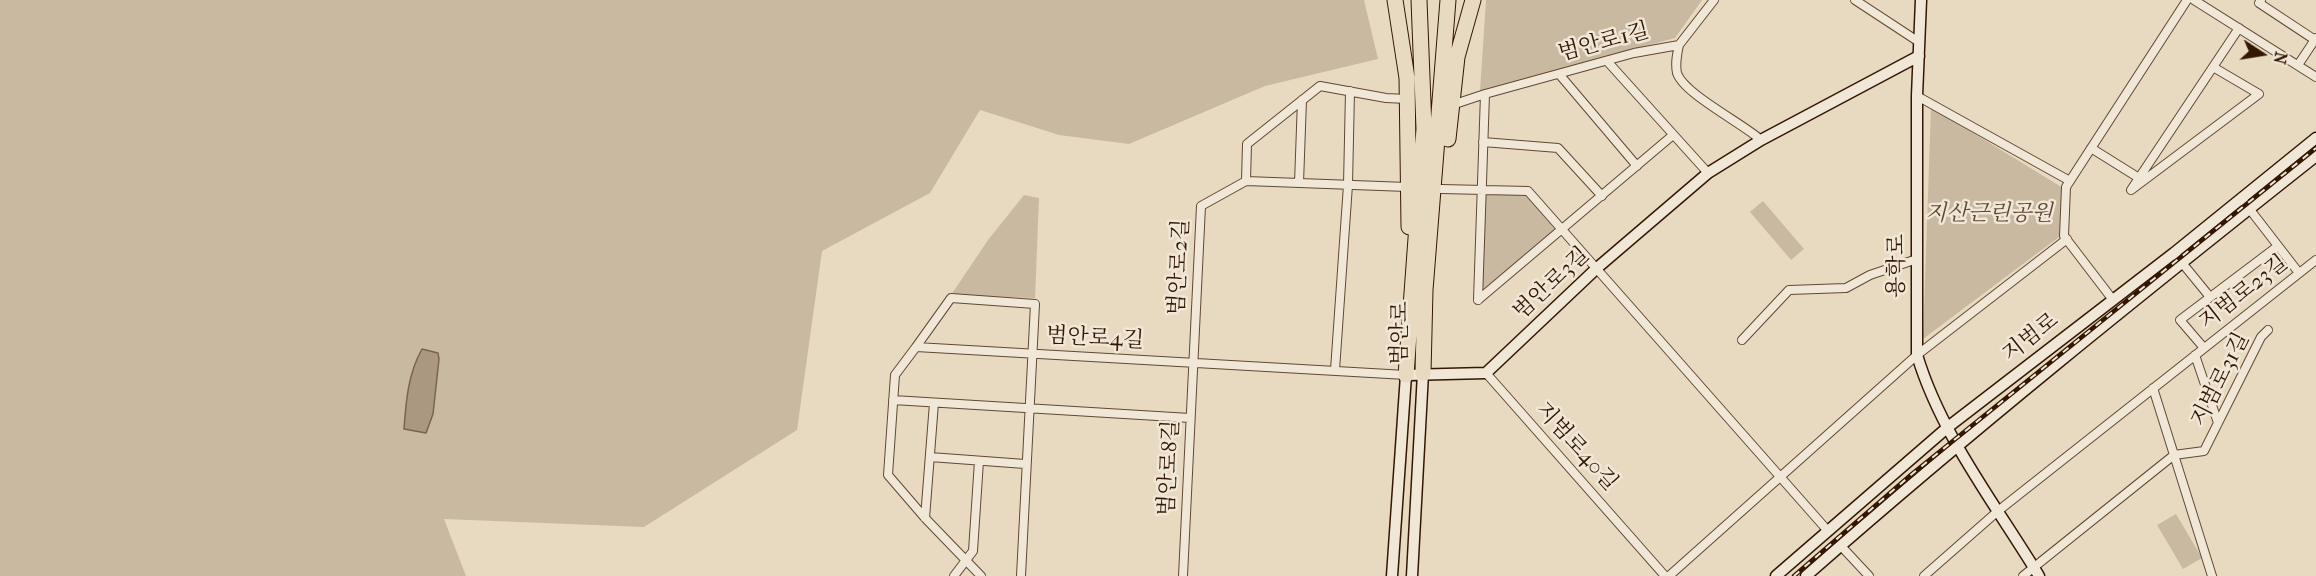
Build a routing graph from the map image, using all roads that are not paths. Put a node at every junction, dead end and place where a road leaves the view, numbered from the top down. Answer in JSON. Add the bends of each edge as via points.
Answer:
{"nodes":[{"id":1,"x":1395,"y":0,"type":"edge"},
{"id":2,"x":1419,"y":0,"type":"edge"},
{"id":3,"x":1448,"y":0,"type":"edge"},
{"id":4,"x":1473,"y":0,"type":"edge"},
{"id":5,"x":1714,"y":0,"type":"edge"},
{"id":6,"x":1855,"y":0,"type":"edge"},
{"id":7,"x":1921,"y":0,"type":"edge"},
{"id":8,"x":2187,"y":0,"type":"edge"},
{"id":9,"x":2194,"y":0,"type":"edge"},
{"id":10,"x":2261,"y":0,"type":"edge"},
{"id":11,"x":2239,"y":28,"type":"junction"},
{"id":12,"x":2315,"y":39,"type":"edge"},
{"id":13,"x":1919,"y":42,"type":"junction"},
{"id":14,"x":1679,"y":45,"type":"junction"},
{"id":15,"x":1919,"y":56,"type":"junction"},
{"id":16,"x":1607,"y":62,"type":"junction"},
{"id":17,"x":2298,"y":65,"type":"junction"},
{"id":18,"x":2213,"y":67,"type":"junction"},
{"id":19,"x":1559,"y":74,"type":"junction"},
{"id":20,"x":2316,"y":77,"type":"edge"},
{"id":21,"x":1350,"y":91,"type":"junction"},
{"id":22,"x":1485,"y":94,"type":"junction"},
{"id":23,"x":1917,"y":96,"type":"junction"},
{"id":24,"x":1407,"y":99,"type":"junction"},
{"id":25,"x":1302,"y":100,"type":"junction"},
{"id":26,"x":1452,"y":105,"type":"junction"},
{"id":27,"x":1673,"y":135,"type":"junction"},
{"id":28,"x":2316,"y":138,"type":"edge"},
{"id":29,"x":1761,"y":140,"type":"junction"},
{"id":30,"x":1483,"y":142,"type":"junction"},
{"id":31,"x":2091,"y":148,"type":"junction"},
{"id":32,"x":2316,"y":156,"type":"edge"},
{"id":33,"x":1637,"y":166,"type":"junction"},
{"id":34,"x":1708,"y":173,"type":"junction"},
{"id":35,"x":2139,"y":178,"type":"junction"},
{"id":36,"x":1246,"y":181,"type":"junction"},
{"id":37,"x":2070,"y":181,"type":"junction"},
{"id":38,"x":1299,"y":183,"type":"junction"},
{"id":39,"x":1348,"y":185,"type":"junction"},
{"id":40,"x":1407,"y":187,"type":"junction"},
{"id":41,"x":1441,"y":189,"type":"junction"},
{"id":42,"x":1481,"y":189,"type":"junction"},
{"id":43,"x":1602,"y":196,"type":"junction"},
{"id":44,"x":2241,"y":198,"type":"junction"},
{"id":45,"x":2249,"y":209,"type":"junction"},
{"id":46,"x":1562,"y":229,"type":"junction"},
{"id":47,"x":2067,"y":239,"type":"junction"},
{"id":48,"x":2278,"y":246,"type":"junction"},
{"id":49,"x":2178,"y":257,"type":"junction"},
{"id":50,"x":1917,"y":259,"type":"junction"},
{"id":51,"x":2316,"y":260,"type":"edge"},
{"id":52,"x":1597,"y":268,"type":"junction"},
{"id":53,"x":1414,"y":273,"type":"junction"},
{"id":54,"x":2299,"y":273,"type":"junction"},
{"id":55,"x":1425,"y":290,"type":"junction"},
{"id":56,"x":2210,"y":297,"type":"junction"},
{"id":57,"x":2113,"y":300,"type":"junction"},
{"id":58,"x":2268,"y":330,"type":"dead end"},
{"id":59,"x":1742,"y":340,"type":"dead end"},
{"id":60,"x":916,"y":347,"type":"junction"},
{"id":61,"x":2204,"y":348,"type":"junction"},
{"id":62,"x":1031,"y":353,"type":"junction"},
{"id":63,"x":1917,"y":355,"type":"junction"},
{"id":64,"x":2195,"y":355,"type":"junction"},
{"id":65,"x":1193,"y":362,"type":"junction"},
{"id":66,"x":1335,"y":370,"type":"junction"},
{"id":67,"x":1423,"y":373,"type":"junction"},
{"id":68,"x":1486,"y":373,"type":"junction"},
{"id":69,"x":1406,"y":375,"type":"junction"},
{"id":70,"x":2153,"y":388,"type":"junction"},
{"id":71,"x":893,"y":400,"type":"junction"},
{"id":72,"x":934,"y":403,"type":"junction"},
{"id":73,"x":1028,"y":408,"type":"junction"},
{"id":74,"x":1190,"y":418,"type":"junction"},
{"id":75,"x":2218,"y":423,"type":"junction"},
{"id":76,"x":1948,"y":427,"type":"junction"},
{"id":77,"x":1958,"y":444,"type":"junction"},
{"id":78,"x":2174,"y":455,"type":"junction"},
{"id":79,"x":930,"y":457,"type":"junction"},
{"id":80,"x":979,"y":461,"type":"junction"},
{"id":81,"x":1026,"y":464,"type":"junction"},
{"id":82,"x":1781,"y":475,"type":"junction"},
{"id":83,"x":1998,"y":511,"type":"junction"},
{"id":84,"x":925,"y":518,"type":"junction"},
{"id":85,"x":1828,"y":531,"type":"junction"},
{"id":86,"x":1841,"y":546,"type":"junction"},
{"id":87,"x":966,"y":562,"type":"junction"},
{"id":88,"x":2036,"y":571,"type":"edge"},
{"id":89,"x":1666,"y":575,"type":"edge"},
{"id":90,"x":954,"y":576,"type":"edge"},
{"id":91,"x":981,"y":576,"type":"edge"},
{"id":92,"x":1021,"y":576,"type":"edge"},
{"id":93,"x":1183,"y":576,"type":"edge"},
{"id":94,"x":1392,"y":576,"type":"edge"},
{"id":95,"x":1412,"y":576,"type":"edge"},
{"id":96,"x":1776,"y":576,"type":"edge"},
{"id":97,"x":1806,"y":576,"type":"edge"},
{"id":98,"x":1869,"y":576,"type":"edge"},
{"id":99,"x":1924,"y":576,"type":"edge"},
{"id":100,"x":2023,"y":576,"type":"edge"},
{"id":101,"x":2212,"y":576,"type":"edge"}],
"edges":[{"from":1,"to":24,"type":"highway"},
{"from":2,"to":53,"type":"highway","name":"범안로","via":[[1424,129]]},
{"from":3,"to":55,"type":"highway","name":"범안로"},
{"from":4,"to":26,"type":"highway","via":[[1457,57]]},
{"from":5,"to":14,"type":"street","name":"범안로1길"},
{"from":6,"to":13,"type":"street"},
{"from":7,"to":13,"type":"main road","name":"용학로"},
{"from":8,"to":31,"type":"street"},
{"from":9,"to":11,"type":"street"},
{"from":10,"to":12,"type":"street","via":[[2259,3]]},
{"from":11,"to":17,"type":"street"},
{"from":11,"to":18,"type":"street"},
{"from":12,"to":17,"type":"street"},
{"from":13,"to":15,"type":"main road","name":"용학로"},
{"from":14,"to":16,"type":"street","name":"범안로1길","via":[[1660,46]]},
{"from":14,"to":29,"type":"street","via":[[1678,74],[1686,87]]},
{"from":15,"to":23,"type":"main road","name":"용학로"},
{"from":15,"to":29,"type":"main road","name":"범안로3길"},
{"from":16,"to":19,"type":"street","name":"범안로1길"},
{"from":16,"to":27,"type":"street"},
{"from":17,"to":20,"type":"street"},
{"from":18,"to":35,"type":"street"},
{"from":18,"to":35,"type":"street","via":[[2259,94],[2131,190]]},
{"from":19,"to":22,"type":"street","name":"범안로1길"},
{"from":19,"to":33,"type":"street"},
{"from":21,"to":24,"type":"street"},
{"from":21,"to":25,"type":"street","via":[[1320,86]]},
{"from":21,"to":39,"type":"street"},
{"from":22,"to":26,"type":"street","name":"범안로1길"},
{"from":22,"to":30,"type":"street"},
{"from":23,"to":37,"type":"street"},
{"from":23,"to":50,"type":"main road","name":"용학로"},
{"from":24,"to":40,"type":"highway"},
{"from":25,"to":36,"type":"street","via":[[1246,144]]},
{"from":25,"to":38,"type":"street"},
{"from":26,"to":41,"type":"highway"},
{"from":27,"to":33,"type":"street"},
{"from":27,"to":34,"type":"street"},
{"from":28,"to":44,"type":"main road","name":"지범로"},
{"from":29,"to":34,"type":"main road","name":"범안로3길"},
{"from":30,"to":42,"type":"street"},
{"from":30,"to":43,"type":"street","via":[[1558,148]]},
{"from":31,"to":35,"type":"street"},
{"from":31,"to":37,"type":"street"},
{"from":32,"to":45,"type":"main road"},
{"from":33,"to":43,"type":"street"},
{"from":34,"to":52,"type":"main road","name":"범안로3길"},
{"from":36,"to":38,"type":"street"},
{"from":36,"to":65,"type":"street","name":"범안로2길","via":[[1201,206]]},
{"from":37,"to":47,"type":"street","via":[[2066,187]]},
{"from":38,"to":39,"type":"street"},
{"from":39,"to":40,"type":"street"},
{"from":39,"to":66,"type":"street"},
{"from":40,"to":53,"type":"highway"},
{"from":41,"to":42,"type":"street"},
{"from":41,"to":55,"type":"highway"},
{"from":42,"to":46,"type":"street","via":[[1528,191]]},
{"from":42,"to":46,"type":"street","via":[[1478,300]]},
{"from":43,"to":46,"type":"street"},
{"from":44,"to":45,"type":"street"},
{"from":44,"to":49,"type":"main road","name":"지범로"},
{"from":45,"to":48,"type":"street"},
{"from":45,"to":49,"type":"main road"},
{"from":46,"to":52,"type":"street"},
{"from":47,"to":57,"type":"street"},
{"from":47,"to":63,"type":"street"},
{"from":48,"to":54,"type":"street"},
{"from":48,"to":56,"type":"street"},
{"from":49,"to":56,"type":"street"},
{"from":49,"to":57,"type":"main road","name":"지범로"},
{"from":49,"to":77,"type":"main road"},
{"from":50,"to":59,"type":"street","via":[[1846,288],[1789,290]]},
{"from":50,"to":63,"type":"main road","name":"용학로"},
{"from":51,"to":54,"type":"street","name":"지범로23길"},
{"from":52,"to":68,"type":"main road","name":"범안로3길"},
{"from":52,"to":82,"type":"street"},
{"from":53,"to":69,"type":"highway","name":"범안로"},
{"from":54,"to":61,"type":"street","name":"지범로23길"},
{"from":55,"to":67,"type":"highway","name":"범안로"},
{"from":56,"to":61,"type":"street","via":[[2181,320]]},
{"from":57,"to":76,"type":"main road","name":"지범로"},
{"from":58,"to":75,"type":"street","name":"지범로31길"},
{"from":60,"to":62,"type":"street","name":"범안로4길"},
{"from":60,"to":62,"type":"street","via":[[951,298],[1035,304]]},
{"from":60,"to":71,"type":"street","via":[[896,375]]},
{"from":61,"to":64,"type":"street","name":"지범로23길"},
{"from":62,"to":65,"type":"street","name":"범안로4길"},
{"from":62,"to":73,"type":"street"},
{"from":63,"to":76,"type":"main road","name":"용학로"},
{"from":63,"to":82,"type":"street"},
{"from":64,"to":70,"type":"street","name":"지범로23길"},
{"from":64,"to":75,"type":"street","name":"지범로23길"},
{"from":65,"to":66,"type":"street","name":"범안로4길"},
{"from":65,"to":74,"type":"street","name":"범안로8길"},
{"from":66,"to":69,"type":"street","name":"범안로4길"},
{"from":67,"to":68,"type":"main road"},
{"from":67,"to":69,"type":"main road"},
{"from":67,"to":95,"type":"main road","name":"범안로"},
{"from":68,"to":89,"type":"street","name":"지범로40길"},
{"from":69,"to":94,"type":"main road","name":"범안로"},
{"from":70,"to":78,"type":"street","name":"지범로31길"},
{"from":70,"to":83,"type":"street"},
{"from":71,"to":72,"type":"street"},
{"from":71,"to":84,"type":"street","via":[[888,475]]},
{"from":72,"to":73,"type":"street"},
{"from":72,"to":79,"type":"street"},
{"from":73,"to":74,"type":"street"},
{"from":73,"to":81,"type":"street"},
{"from":74,"to":93,"type":"street","name":"범안로8길"},
{"from":75,"to":78,"type":"street","name":"지범로31길","via":[[2204,451]]},
{"from":76,"to":77,"type":"main road","name":"용학로"},
{"from":76,"to":85,"type":"main road","name":"지범로"},
{"from":77,"to":83,"type":"main road","name":"용학로"},
{"from":77,"to":86,"type":"main road"},
{"from":78,"to":88,"type":"street"},
{"from":78,"to":101,"type":"street","name":"지범로31길"},
{"from":79,"to":80,"type":"street"},
{"from":79,"to":84,"type":"street"},
{"from":80,"to":81,"type":"street"},
{"from":80,"to":87,"type":"street","via":[[973,551]]},
{"from":81,"to":92,"type":"street"},
{"from":82,"to":85,"type":"street"},
{"from":82,"to":89,"type":"street"},
{"from":83,"to":88,"type":"main road","name":"용학로"},
{"from":83,"to":99,"type":"street"},
{"from":84,"to":87,"type":"street"},
{"from":85,"to":96,"type":"main road","name":"지범로"},
{"from":86,"to":97,"type":"main road"},
{"from":86,"to":98,"type":"street"},
{"from":87,"to":90,"type":"street"},
{"from":87,"to":91,"type":"street"},
{"from":88,"to":100,"type":"street"}]}
